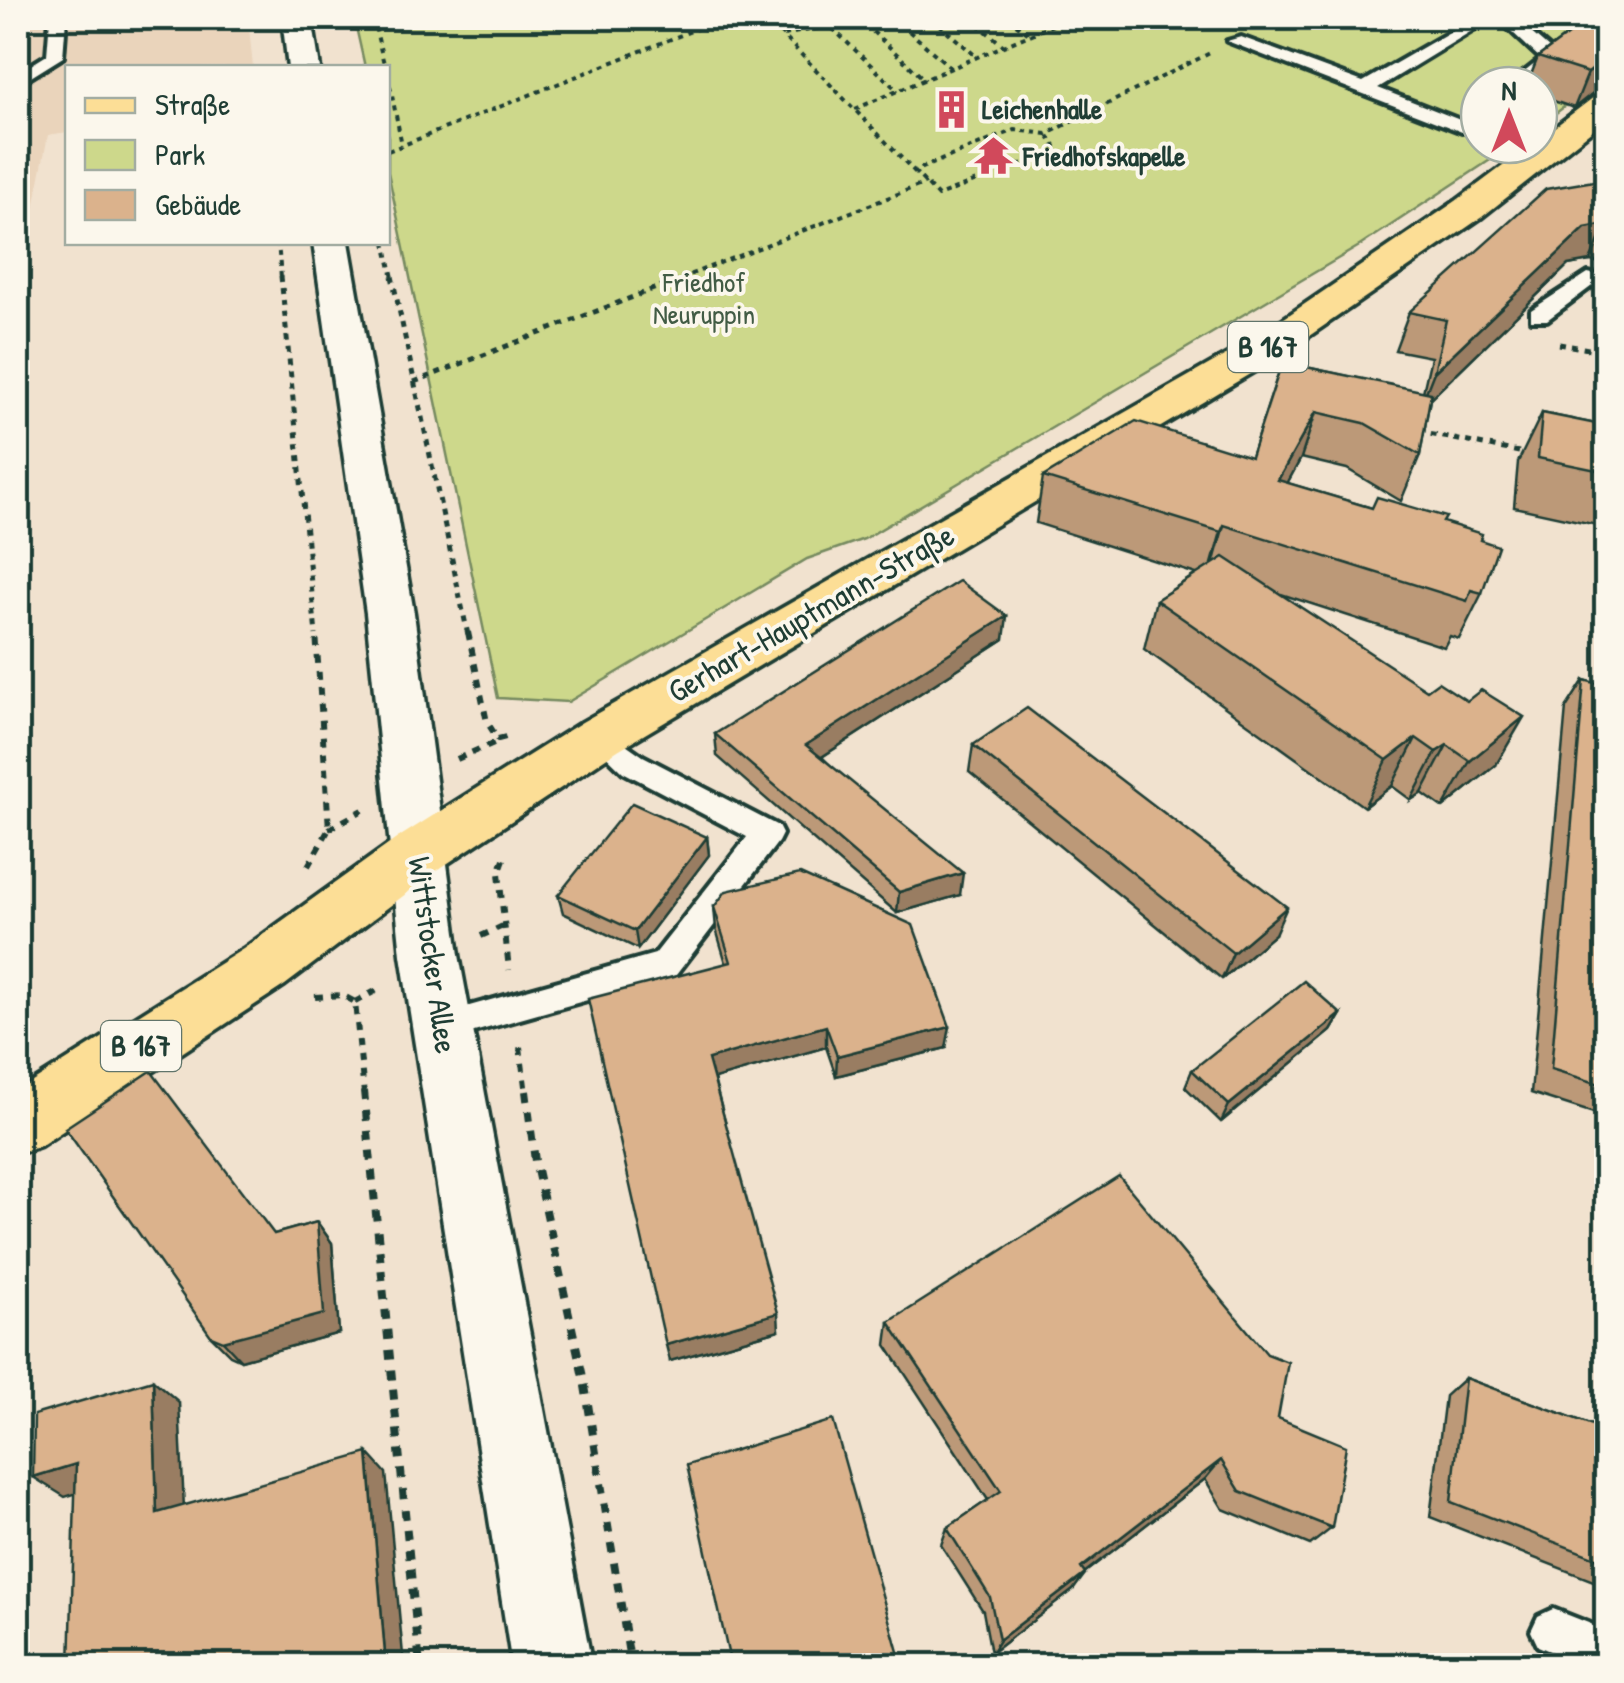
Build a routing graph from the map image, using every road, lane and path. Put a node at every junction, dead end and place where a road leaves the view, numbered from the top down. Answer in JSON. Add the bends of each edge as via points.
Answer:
{"nodes":[{"id":1,"x":58,"y":18,"type":"edge"},
{"id":2,"x":297,"y":18,"type":"edge"},
{"id":3,"x":373,"y":18,"type":"edge"},
{"id":4,"x":724,"y":18,"type":"edge"},
{"id":5,"x":766,"y":18,"type":"edge"},
{"id":6,"x":821,"y":18,"type":"edge"},
{"id":7,"x":876,"y":18,"type":"edge"},
{"id":8,"x":894,"y":18,"type":"edge"},
{"id":9,"x":932,"y":18,"type":"edge"},
{"id":10,"x":970,"y":18,"type":"edge"},
{"id":11,"x":1008,"y":18,"type":"edge"},
{"id":12,"x":1043,"y":18,"type":"edge"},
{"id":13,"x":1486,"y":18,"type":"edge"},
{"id":14,"x":1505,"y":18,"type":"edge"},
{"id":15,"x":859,"y":19,"type":"edge"},
{"id":16,"x":830,"y":26,"type":"junction"},
{"id":17,"x":783,"y":35,"type":"junction"},
{"id":18,"x":1030,"y":35,"type":"junction"},
{"id":19,"x":1235,"y":40,"type":"joint"},
{"id":20,"x":1004,"y":46,"type":"junction"},
{"id":21,"x":978,"y":57,"type":"junction"},
{"id":22,"x":304,"y":65,"type":"edge"},
{"id":23,"x":385,"y":65,"type":"edge"},
{"id":24,"x":1543,"y":65,"type":"edge"},
{"id":25,"x":951,"y":68,"type":"junction"},
{"id":26,"x":18,"y":80,"type":"edge"},
{"id":27,"x":925,"y":80,"type":"junction"},
{"id":28,"x":390,"y":84,"type":"edge"},
{"id":29,"x":1364,"y":89,"type":"junction"},
{"id":30,"x":898,"y":91,"type":"junction"},
{"id":31,"x":1606,"y":104,"type":"edge"},
{"id":32,"x":855,"y":109,"type":"junction"},
{"id":33,"x":1459,"y":126,"type":"edge"},
{"id":34,"x":1047,"y":134,"type":"junction"},
{"id":35,"x":390,"y":150,"type":"edge"},
{"id":36,"x":390,"y":150,"type":"edge"},
{"id":37,"x":914,"y":170,"type":"junction"},
{"id":38,"x":926,"y":183,"type":"junction"},
{"id":39,"x":278,"y":245,"type":"edge"},
{"id":40,"x":331,"y":245,"type":"edge"},
{"id":41,"x":386,"y":245,"type":"edge"},
{"id":42,"x":1606,"y":282,"type":"edge"},
{"id":43,"x":1540,"y":315,"type":"edge"},
{"id":44,"x":1552,"y":342,"type":"dead end"},
{"id":45,"x":1606,"y":352,"type":"edge"},
{"id":46,"x":414,"y":382,"type":"junction"},
{"id":47,"x":1418,"y":432,"type":"edge"},
{"id":48,"x":1531,"y":455,"type":"dead end"},
{"id":49,"x":512,"y":736,"type":"dead end"},
{"id":50,"x":600,"y":736,"type":"junction"},
{"id":51,"x":418,"y":853,"type":"junction"},
{"id":52,"x":299,"y":879,"type":"dead end"},
{"id":53,"x":503,"y":926,"type":"dead end"},
{"id":54,"x":342,"y":995,"type":"dead end"},
{"id":55,"x":514,"y":1009,"type":"junction"},
{"id":56,"x":442,"y":1027,"type":"junction"},
{"id":57,"x":18,"y":1125,"type":"edge"},
{"id":58,"x":1553,"y":1631,"type":"dead end"},
{"id":59,"x":1606,"y":1652,"type":"edge"},
{"id":60,"x":420,"y":1666,"type":"edge"},
{"id":61,"x":552,"y":1666,"type":"edge"},
{"id":62,"x":631,"y":1666,"type":"edge"}],
"edges":[{"from":1,"to":26,"type":"lane","via":[[55,57]]},
{"from":2,"to":22,"type":"main road"},
{"from":3,"to":23,"type":"path"},
{"from":4,"to":35,"type":"path"},
{"from":5,"to":17,"type":"path"},
{"from":6,"to":16,"type":"path"},
{"from":7,"to":15,"type":"path"},
{"from":8,"to":25,"type":"path"},
{"from":9,"to":21,"type":"path"},
{"from":10,"to":20,"type":"path"},
{"from":11,"to":18,"type":"path"},
{"from":12,"to":18,"type":"path","via":[[1053,25]]},
{"from":13,"to":29,"type":"lane"},
{"from":14,"to":24,"type":"lane","via":[[1551,59]]},
{"from":15,"to":16,"type":"path"},
{"from":15,"to":27,"type":"path"},
{"from":16,"to":17,"type":"path"},
{"from":16,"to":30,"type":"path"},
{"from":17,"to":32,"type":"path"},
{"from":18,"to":20,"type":"path"},
{"from":19,"to":29,"type":"lane"},
{"from":19,"to":34,"type":"path"},
{"from":20,"to":21,"type":"path"},
{"from":21,"to":25,"type":"path"},
{"from":25,"to":27,"type":"path"},
{"from":27,"to":30,"type":"path"},
{"from":28,"to":36,"type":"path","via":[[404,144]]},
{"from":29,"to":33,"type":"lane"},
{"from":30,"to":32,"type":"path"},
{"from":31,"to":50,"type":"main road","name":"Gerhart-Hauptmann-Straße","number":"B 167","via":[[1469,209],[1266,348]]},
{"from":32,"to":37,"type":"path"},
{"from":34,"to":37,"type":"path","via":[[1015,130]]},
{"from":34,"to":38,"type":"path","via":[[1054,146],[1049,153],[962,190],[938,196]]},
{"from":37,"to":38,"type":"path"},
{"from":38,"to":46,"type":"path"},
{"from":39,"to":52,"type":"path","via":[[327,750],[329,829]]},
{"from":40,"to":51,"type":"main road","name":"Wittstocker Allee","via":[[390,613]]},
{"from":41,"to":46,"type":"path"},
{"from":42,"to":43,"type":"lane","via":[[1588,279]]},
{"from":44,"to":45,"type":"path"},
{"from":46,"to":49,"type":"path","via":[[487,722],[498,739]]},
{"from":47,"to":48,"type":"path"},
{"from":50,"to":51,"type":"main road","name":"Gerhart-Hauptmann-Straße","number":"B 167"},
{"from":50,"to":55,"type":"lane","via":[[633,764],[767,834],[665,965]]},
{"from":51,"to":56,"type":"main road","name":"Wittstocker Allee"},
{"from":51,"to":57,"type":"main road","name":"Gerhart-Hauptmann-Straße","number":"B 167","via":[[264,966]]},
{"from":53,"to":55,"type":"path"},
{"from":54,"to":60,"type":"path","via":[[355,1002]]},
{"from":55,"to":56,"type":"lane"},
{"from":55,"to":62,"type":"path","via":[[535,1161],[585,1386]]},
{"from":56,"to":61,"type":"main road","name":"Wittstocker Allee"},
{"from":58,"to":59,"type":"lane"}]}
